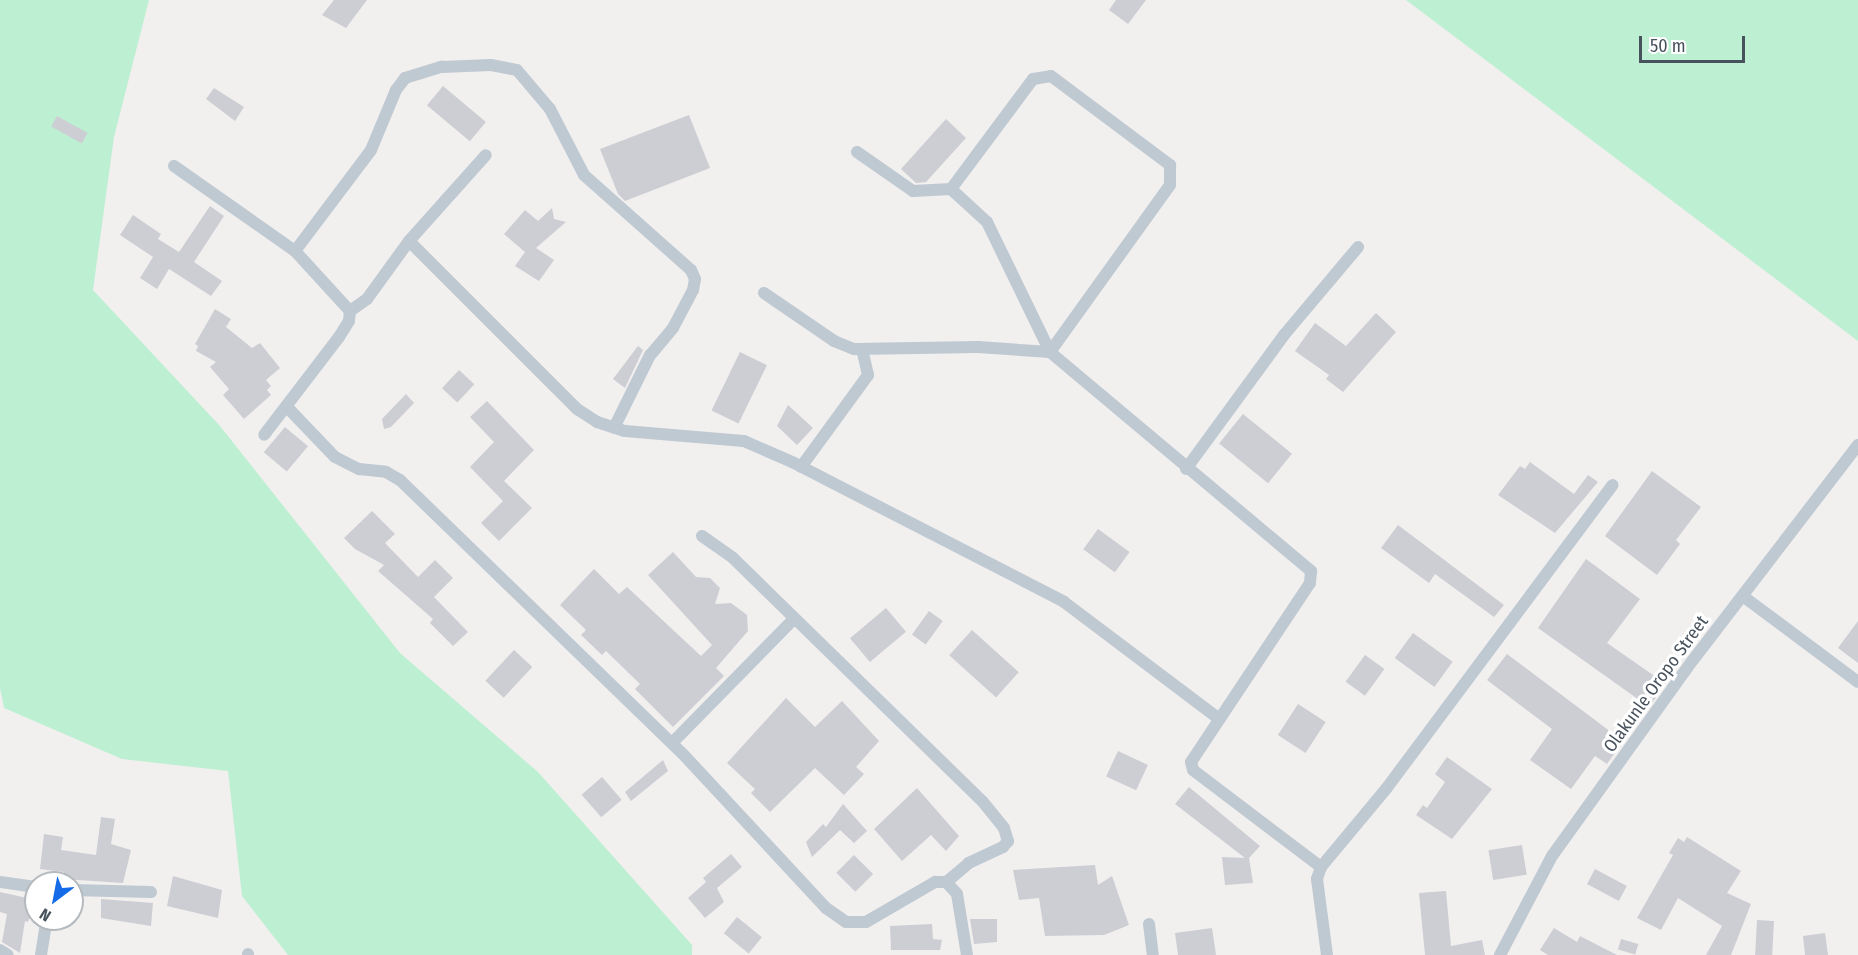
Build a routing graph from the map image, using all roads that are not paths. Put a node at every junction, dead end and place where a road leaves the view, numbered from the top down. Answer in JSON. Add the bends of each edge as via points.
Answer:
{"nodes":[{"id":1,"x":857,"y":152,"type":"dead end"},
{"id":2,"x":486,"y":155,"type":"dead end"},
{"id":3,"x":174,"y":166,"type":"dead end"},
{"id":4,"x":951,"y":189,"type":"junction"},
{"id":5,"x":409,"y":241,"type":"junction"},
{"id":6,"x":1358,"y":247,"type":"dead end"},
{"id":7,"x":295,"y":251,"type":"junction"},
{"id":8,"x":764,"y":293,"type":"dead end"},
{"id":9,"x":350,"y":311,"type":"junction"},
{"id":10,"x":862,"y":350,"type":"junction"},
{"id":11,"x":1050,"y":352,"type":"junction"},
{"id":12,"x":287,"y":407,"type":"junction"},
{"id":13,"x":614,"y":428,"type":"junction"},
{"id":14,"x":264,"y":435,"type":"dead end"},
{"id":15,"x":1858,"y":445,"type":"edge"},
{"id":16,"x":801,"y":467,"type":"junction"},
{"id":17,"x":1186,"y":469,"type":"junction"},
{"id":18,"x":1613,"y":485,"type":"dead end"},
{"id":19,"x":702,"y":536,"type":"dead end"},
{"id":20,"x":1744,"y":597,"type":"junction"},
{"id":21,"x":794,"y":618,"type":"junction"},
{"id":22,"x":1858,"y":682,"type":"edge"},
{"id":23,"x":1218,"y":718,"type":"junction"},
{"id":24,"x":672,"y":743,"type":"junction"},
{"id":25,"x":1321,"y":867,"type":"junction"},
{"id":26,"x":0,"y":882,"type":"edge"},
{"id":27,"x":946,"y":882,"type":"junction"},
{"id":28,"x":24,"y":885,"type":"edge"},
{"id":29,"x":84,"y":891,"type":"edge"},
{"id":30,"x":152,"y":892,"type":"dead end"},
{"id":31,"x":1149,"y":924,"type":"dead end"},
{"id":32,"x":45,"y":931,"type":"edge"},
{"id":33,"x":0,"y":950,"type":"edge"},
{"id":34,"x":8,"y":955,"type":"edge"},
{"id":35,"x":41,"y":955,"type":"edge"},
{"id":36,"x":967,"y":955,"type":"edge"},
{"id":37,"x":1153,"y":955,"type":"edge"},
{"id":38,"x":1327,"y":955,"type":"edge"},
{"id":39,"x":1500,"y":955,"type":"edge"}],
"edges":[{"from":1,"to":4,"type":"street","via":[[913,191]]},
{"from":2,"to":5,"type":"street"},
{"from":3,"to":7,"type":"street"},
{"from":4,"to":11,"type":"street","via":[[987,222]]},
{"from":4,"to":11,"type":"street","via":[[1033,79],[1042,75],[1051,76],[1170,165],[1170,185]]},
{"from":5,"to":9,"type":"street","via":[[367,299]]},
{"from":5,"to":13,"type":"street","via":[[577,409]]},
{"from":6,"to":17,"type":"street","via":[[1284,335]]},
{"from":7,"to":9,"type":"street"},
{"from":7,"to":13,"type":"street","via":[[372,150],[396,90],[405,78],[442,68],[491,65],[517,70],[550,109],[584,175],[691,270],[695,279],[683,309],[650,355]]},
{"from":8,"to":10,"type":"street","via":[[834,341]]},
{"from":9,"to":12,"type":"street","via":[[343,332]]},
{"from":10,"to":11,"type":"street","via":[[978,347]]},
{"from":10,"to":16,"type":"street","via":[[868,375]]},
{"from":11,"to":17,"type":"street"},
{"from":12,"to":14,"type":"street"},
{"from":12,"to":24,"type":"street","via":[[335,457],[359,469],[386,472],[400,480]]},
{"from":13,"to":16,"type":"street","via":[[744,441]]},
{"from":15,"to":20,"type":"street","name":"Olakunle Oropo Street"},
{"from":16,"to":23,"type":"street","via":[[1064,602]]},
{"from":17,"to":23,"type":"street","via":[[1306,564],[1312,578]]},
{"from":18,"to":25,"type":"street","via":[[1386,789]]},
{"from":19,"to":21,"type":"street","via":[[719,545]]},
{"from":20,"to":22,"type":"street"},
{"from":20,"to":39,"type":"street","name":"Olakunle Oropo Street","via":[[1693,660],[1552,856]]},
{"from":21,"to":24,"type":"street"},
{"from":21,"to":27,"type":"street","via":[[983,802],[1008,835],[1002,847],[969,862]]},
{"from":23,"to":25,"type":"street","via":[[1194,755],[1192,770]]},
{"from":24,"to":27,"type":"street","via":[[826,908],[846,922],[866,922],[934,882]]},
{"from":25,"to":38,"type":"street","via":[[1317,879]]},
{"from":26,"to":28,"type":"street"},
{"from":27,"to":36,"type":"street","via":[[957,894]]},
{"from":29,"to":30,"type":"street"},
{"from":31,"to":37,"type":"street"},
{"from":32,"to":35,"type":"street"},
{"from":33,"to":34,"type":"street"}]}
